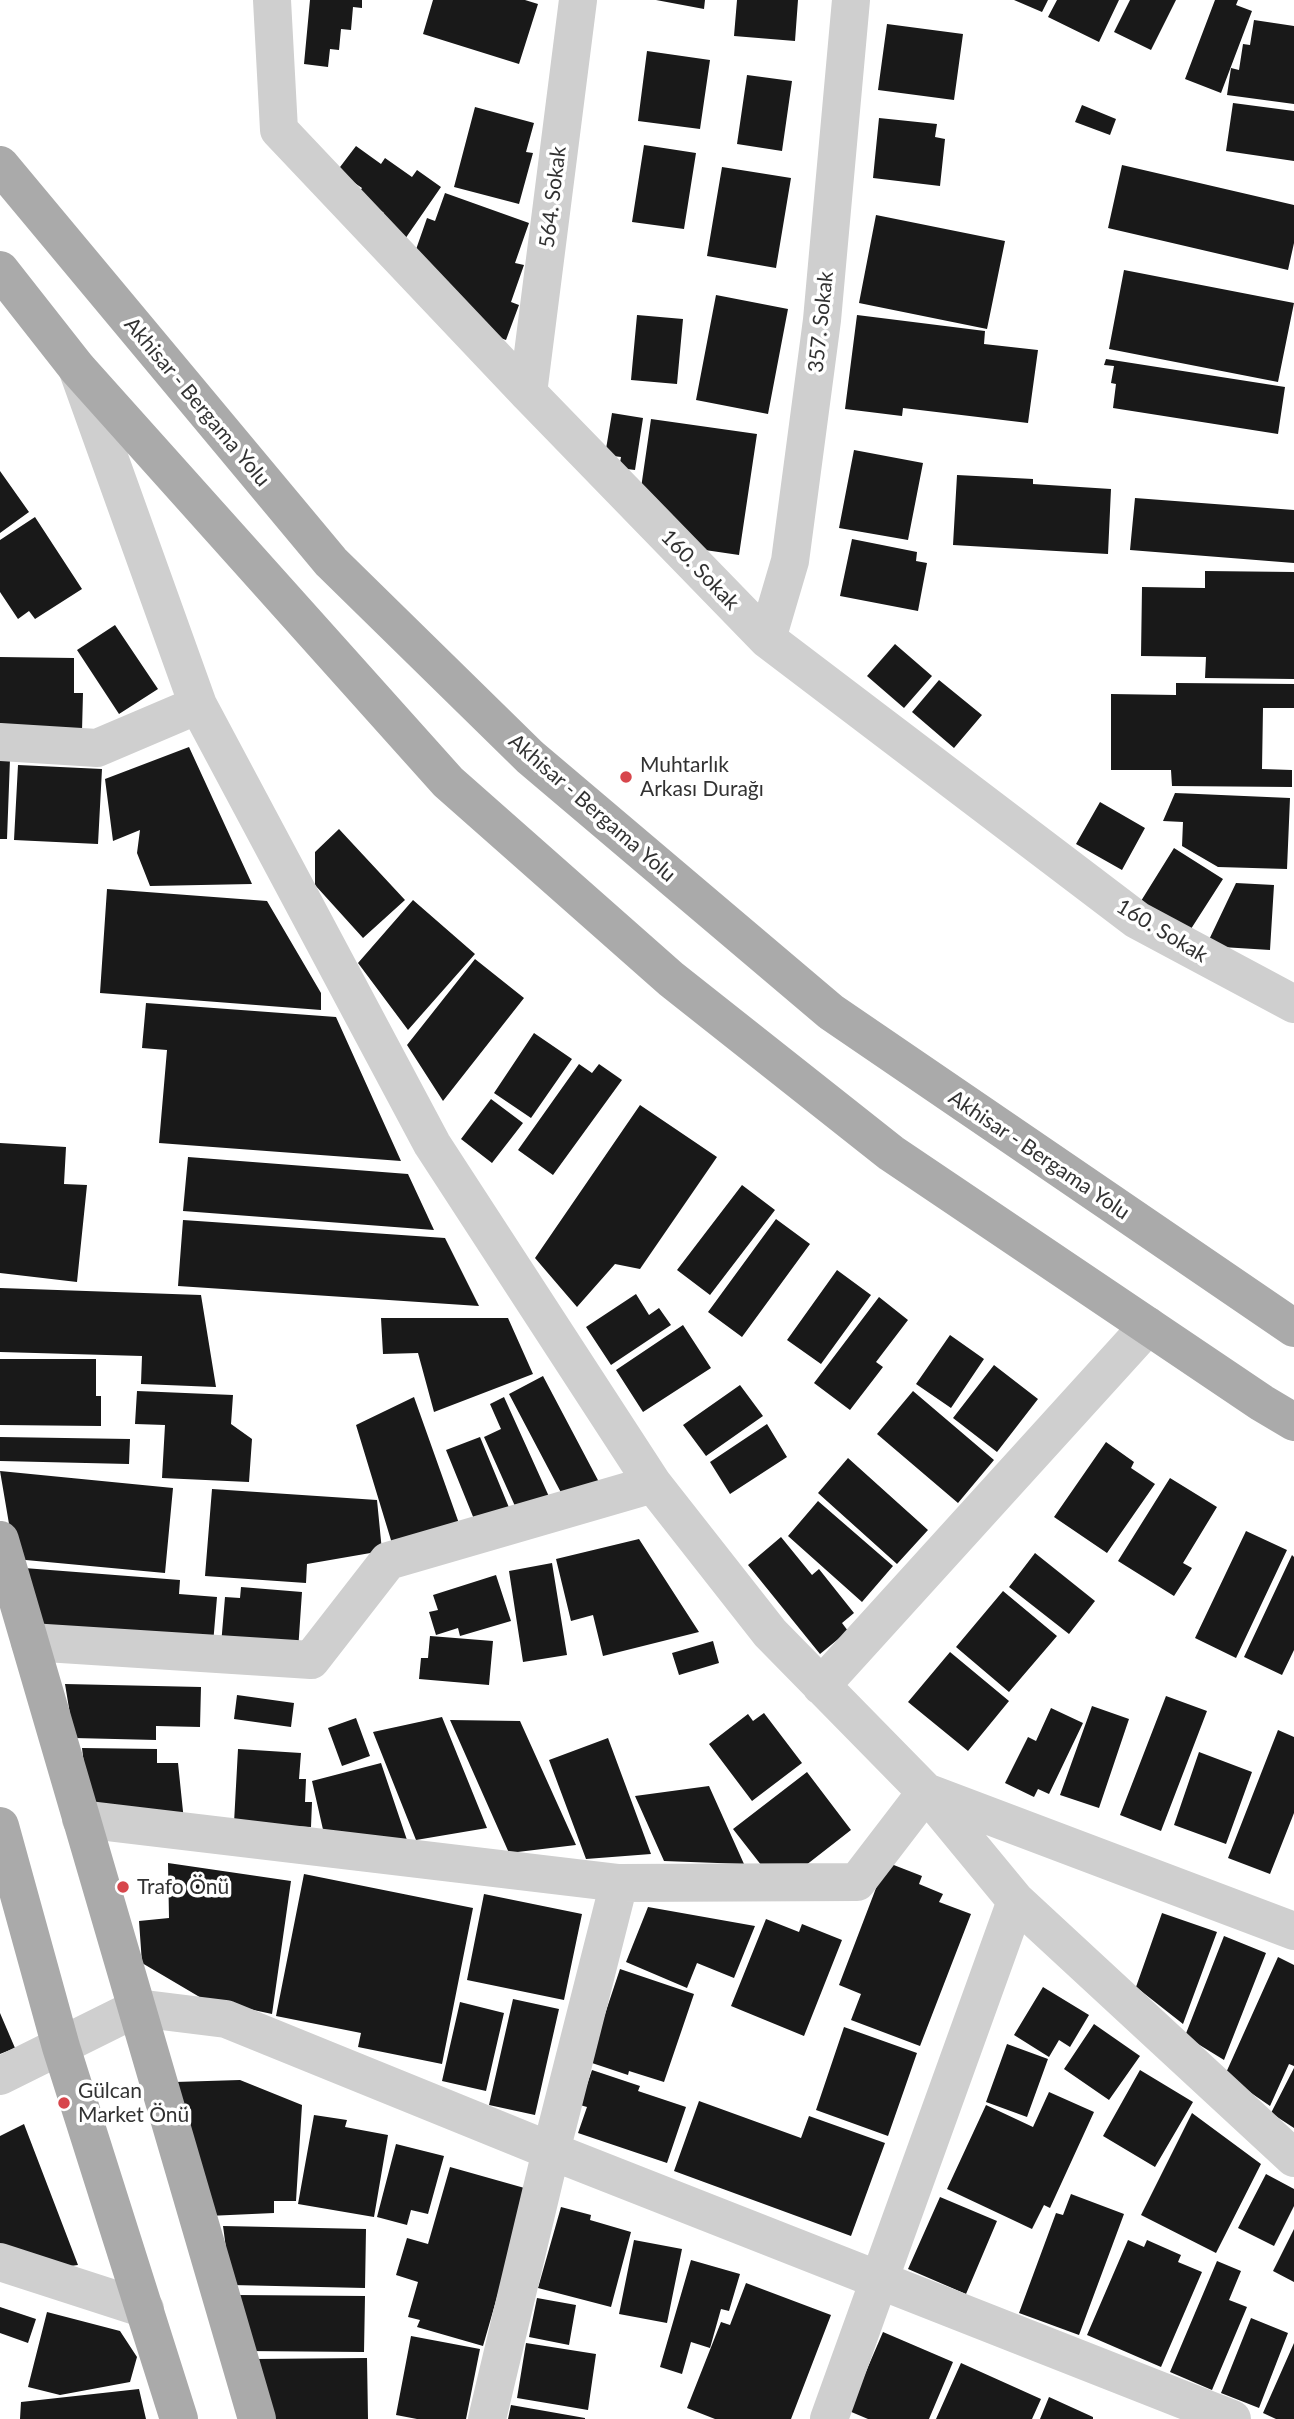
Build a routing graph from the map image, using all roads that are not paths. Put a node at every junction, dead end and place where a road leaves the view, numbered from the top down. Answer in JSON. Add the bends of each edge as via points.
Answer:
{"nodes":[{"id":1,"x":272,"y":0,"type":"edge"},
{"id":2,"x":578,"y":0,"type":"edge"},
{"id":3,"x":851,"y":0,"type":"edge"},
{"id":4,"x":0,"y":165,"type":"edge"},
{"id":5,"x":0,"y":270,"type":"edge"},
{"id":6,"x":77,"y":369,"type":"junction"},
{"id":7,"x":528,"y":393,"type":"junction"},
{"id":8,"x":767,"y":639,"type":"junction"},
{"id":9,"x":198,"y":705,"type":"junction"},
{"id":10,"x":0,"y":742,"type":"edge"},
{"id":11,"x":1294,"y":1004,"type":"edge"},
{"id":12,"x":1148,"y":1326,"type":"junction"},
{"id":13,"x":1294,"y":1328,"type":"edge"},
{"id":14,"x":1294,"y":1422,"type":"edge"},
{"id":15,"x":653,"y":1484,"type":"junction"},
{"id":16,"x":0,"y":1540,"type":"edge"},
{"id":17,"x":30,"y":1642,"type":"junction"},
{"id":18,"x":821,"y":1686,"type":"junction"},
{"id":19,"x":926,"y":1792,"type":"junction"},
{"id":20,"x":82,"y":1819,"type":"junction"},
{"id":21,"x":0,"y":1826,"type":"edge"},
{"id":22,"x":619,"y":1883,"type":"junction"},
{"id":23,"x":1016,"y":1900,"type":"junction"},
{"id":24,"x":1294,"y":1931,"type":"edge"},
{"id":25,"x":137,"y":2008,"type":"junction"},
{"id":26,"x":61,"y":2047,"type":"junction"},
{"id":27,"x":0,"y":2077,"type":"edge"},
{"id":28,"x":551,"y":2151,"type":"junction"},
{"id":29,"x":1294,"y":2158,"type":"edge"},
{"id":30,"x":0,"y":2262,"type":"edge"},
{"id":31,"x":878,"y":2279,"type":"junction"},
{"id":32,"x":145,"y":2309,"type":"junction"},
{"id":33,"x":179,"y":2419,"type":"edge"},
{"id":34,"x":257,"y":2419,"type":"edge"},
{"id":35,"x":486,"y":2419,"type":"edge"},
{"id":36,"x":829,"y":2419,"type":"edge"},
{"id":37,"x":1232,"y":2419,"type":"edge"}],
"edges":[{"from":1,"to":7,"type":"street","name":"160. Sokak","via":[[279,130]]},
{"from":2,"to":7,"type":"street","name":"564. Sokak"},
{"from":3,"to":8,"type":"street","name":"357. Sokak","via":[[822,320],[790,561]]},
{"from":4,"to":13,"type":"main road","name":"Akhisar - Bergama Yolu","via":[[331,562],[530,757],[831,1012]]},
{"from":5,"to":6,"type":"main road"},
{"from":6,"to":9,"type":"street"},
{"from":6,"to":12,"type":"main road","via":[[448,782],[671,979],[881,1145]]},
{"from":7,"to":8,"type":"street","name":"160. Sokak"},
{"from":8,"to":11,"type":"street","name":"160. Sokak","via":[[1137,920]]},
{"from":9,"to":10,"type":"street","via":[[97,748]]},
{"from":9,"to":15,"type":"street","via":[[432,1144]]},
{"from":12,"to":14,"type":"main road"},
{"from":12,"to":18,"type":"street"},
{"from":15,"to":17,"type":"street","via":[[388,1561],[311,1660]]},
{"from":15,"to":18,"type":"street","via":[[770,1633]]},
{"from":16,"to":17,"type":"main road"},
{"from":17,"to":20,"type":"main road"},
{"from":18,"to":19,"type":"street"},
{"from":19,"to":22,"type":"street","via":[[857,1882]]},
{"from":19,"to":23,"type":"street"},
{"from":19,"to":24,"type":"street"},
{"from":20,"to":22,"type":"street"},
{"from":20,"to":25,"type":"main road"},
{"from":21,"to":26,"type":"main road"},
{"from":22,"to":28,"type":"street"},
{"from":23,"to":29,"type":"street"},
{"from":23,"to":31,"type":"street"},
{"from":25,"to":26,"type":"street"},
{"from":25,"to":28,"type":"street","via":[[226,2019]]},
{"from":25,"to":34,"type":"main road"},
{"from":26,"to":27,"type":"street"},
{"from":26,"to":32,"type":"main road"},
{"from":28,"to":31,"type":"street"},
{"from":28,"to":35,"type":"street"},
{"from":30,"to":32,"type":"street"},
{"from":31,"to":36,"type":"street"},
{"from":31,"to":37,"type":"street"},
{"from":32,"to":33,"type":"main road"}]}
